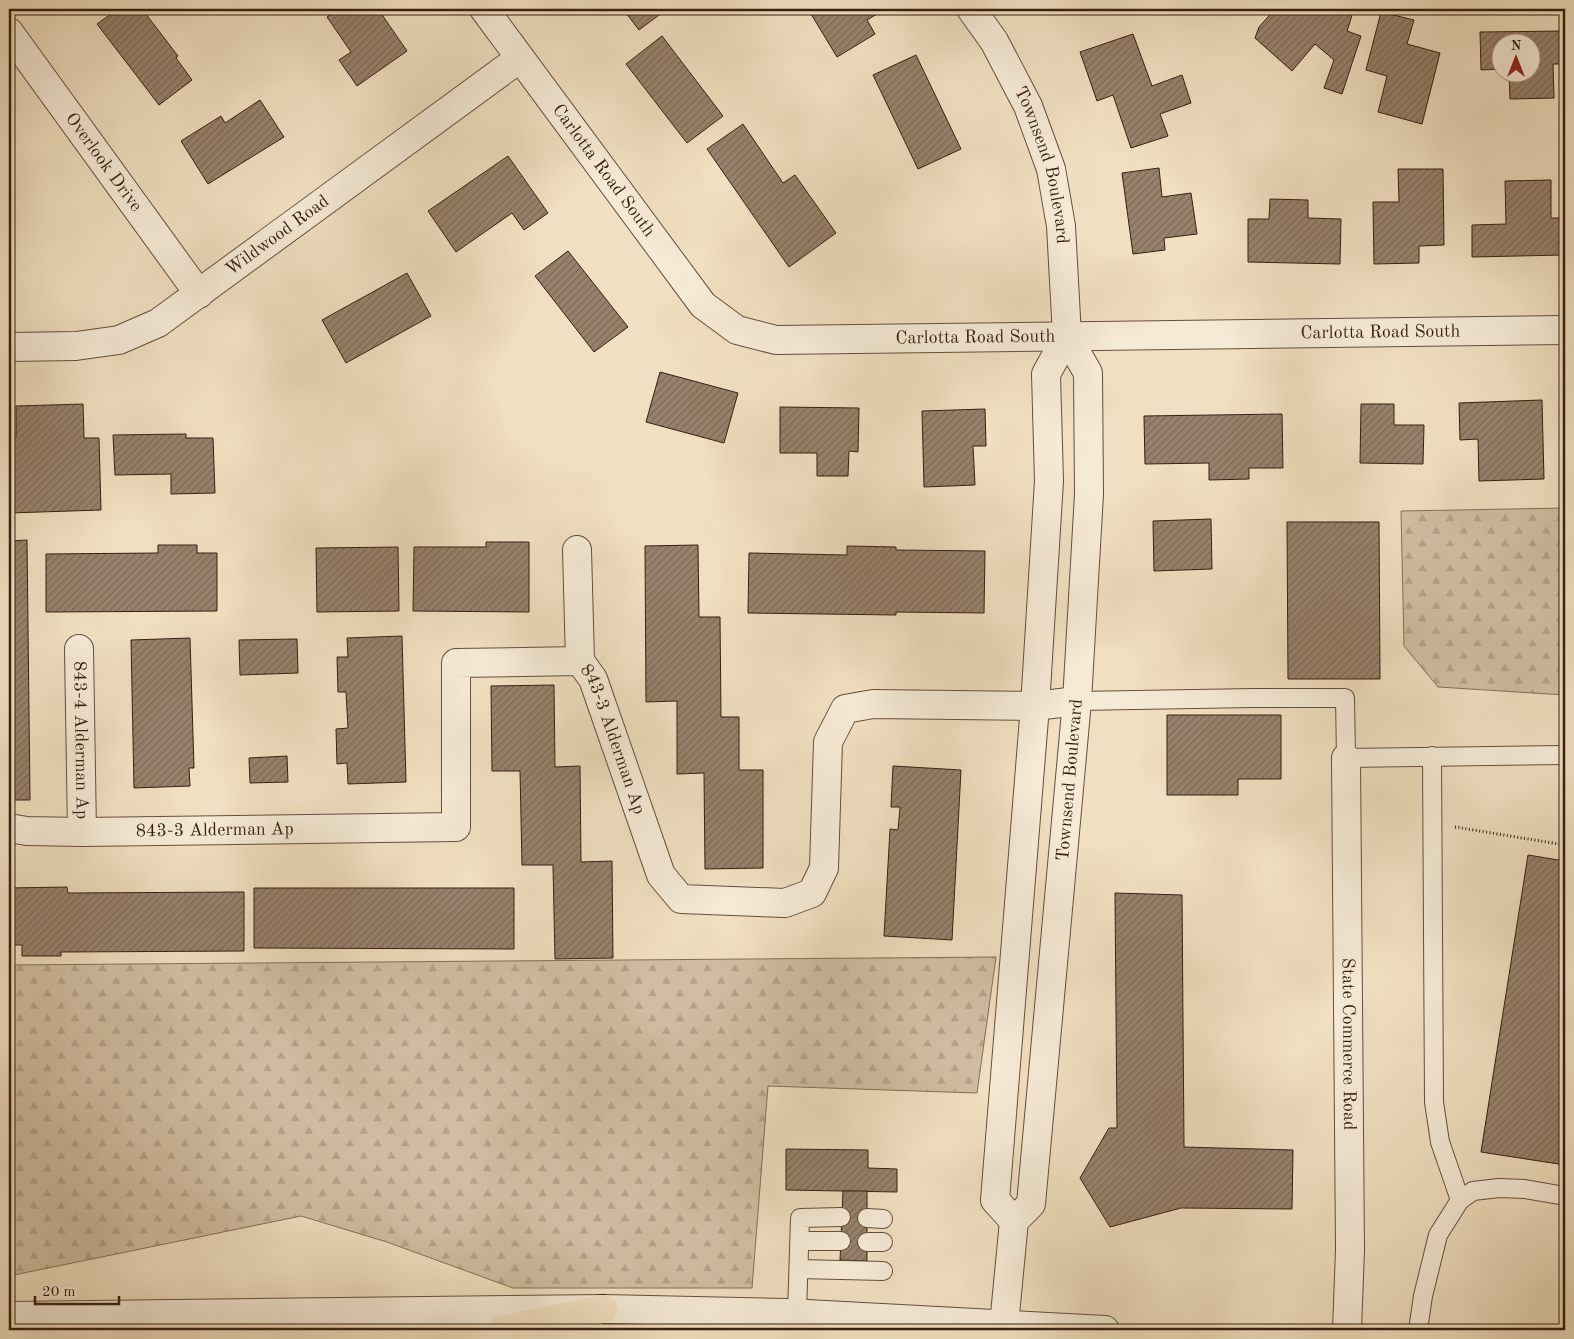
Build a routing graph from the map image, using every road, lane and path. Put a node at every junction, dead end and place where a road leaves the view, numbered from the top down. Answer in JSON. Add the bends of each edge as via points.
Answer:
{"nodes":[{"id":1,"x":484,"y":9,"type":"edge"},
{"id":2,"x":970,"y":9,"type":"edge"},
{"id":3,"x":9,"y":32,"type":"edge"},
{"id":4,"x":520,"y":58,"type":"junction"},
{"id":5,"x":199,"y":294,"type":"junction"},
{"id":6,"x":1565,"y":330,"type":"edge"},
{"id":7,"x":1067,"y":336,"type":"junction"},
{"id":8,"x":9,"y":347,"type":"edge"},
{"id":9,"x":577,"y":550,"type":"dead end"},
{"id":10,"x":79,"y":649,"type":"dead end"},
{"id":11,"x":580,"y":661,"type":"junction"},
{"id":12,"x":1077,"y":701,"type":"junction"},
{"id":13,"x":1035,"y":706,"type":"junction"},
{"id":14,"x":1565,"y":755,"type":"edge"},
{"id":15,"x":1432,"y":756,"type":"junction"},
{"id":16,"x":1346,"y":758,"type":"junction"},
{"id":17,"x":1452,"y":827,"type":"dead end"},
{"id":18,"x":9,"y":828,"type":"edge"},
{"id":19,"x":82,"y":832,"type":"junction"},
{"id":20,"x":1565,"y":845,"type":"edge"},
{"id":21,"x":1565,"y":1196,"type":"edge"},
{"id":22,"x":1460,"y":1200,"type":"junction"},
{"id":23,"x":841,"y":1218,"type":"dead end"},
{"id":24,"x":1014,"y":1221,"type":"junction"},
{"id":25,"x":800,"y":1241,"type":"junction"},
{"id":26,"x":841,"y":1241,"type":"dead end"},
{"id":27,"x":799,"y":1269,"type":"junction"},
{"id":28,"x":883,"y":1271,"type":"dead end"},
{"id":29,"x":603,"y":1309,"type":"junction"},
{"id":30,"x":798,"y":1314,"type":"junction"},
{"id":31,"x":9,"y":1316,"type":"edge"},
{"id":32,"x":1004,"y":1324,"type":"junction"},
{"id":33,"x":501,"y":1330,"type":"edge"},
{"id":34,"x":1105,"y":1330,"type":"edge"},
{"id":35,"x":1347,"y":1330,"type":"edge"},
{"id":36,"x":1418,"y":1330,"type":"edge"}],
"edges":[{"from":1,"to":4,"type":"street","name":"Carlotta Road South"},
{"from":2,"to":7,"type":"street","name":"Townsend Boulevard","via":[[994,41],[1028,106],[1051,169],[1061,226]]},
{"from":3,"to":5,"type":"street","name":"Overlook Drive"},
{"from":4,"to":5,"type":"street","name":"Wildwood Road"},
{"from":4,"to":7,"type":"street","name":"Carlotta Road South","via":[[703,305],[737,330],[776,340]]},
{"from":5,"to":8,"type":"street","name":"Wildwood Road","via":[[158,323],[119,340],[76,346]]},
{"from":6,"to":7,"type":"street","name":"Carlotta Road South"},
{"from":7,"to":12,"type":"street","name":"Townsend Boulevard","via":[[1088,373],[1090,494]]},
{"from":7,"to":13,"type":"street","via":[[1046,374],[1049,481]]},
{"from":9,"to":11,"type":"street"},
{"from":10,"to":19,"type":"street","name":"843-4 Alderman Ap"},
{"from":11,"to":13,"type":"street","name":"843-3 Alderman Ap","via":[[594,679],[661,875],[681,899],[785,903],[812,893],[824,868],[828,742],[845,709],[872,704]]},
{"from":11,"to":19,"type":"street","name":"843-3 Alderman Ap","via":[[456,662],[456,827]]},
{"from":12,"to":13,"type":"street","name":"843-3 Alderman Ap"},
{"from":12,"to":16,"type":"lane","via":[[1345,698]]},
{"from":12,"to":24,"type":"street","name":"Townsend Boulevard","via":[[1032,1204]]},
{"from":13,"to":24,"type":"street","via":[[995,1200]]},
{"from":14,"to":15,"type":"lane"},
{"from":15,"to":16,"type":"lane"},
{"from":15,"to":22,"type":"lane","via":[[1434,1102],[1440,1142]]},
{"from":16,"to":35,"type":"street","name":"State Commerce Road","via":[[1350,1250]]},
{"from":17,"to":20,"type":"path"},
{"from":18,"to":19,"type":"street","name":"843-3 Alderman Ap"},
{"from":21,"to":22,"type":"lane","via":[[1499,1188],[1473,1191]]},
{"from":22,"to":36,"type":"lane","via":[[1438,1235]]},
{"from":23,"to":25,"type":"lane","via":[[800,1218]]},
{"from":24,"to":32,"type":"street"},
{"from":25,"to":26,"type":"lane"},
{"from":25,"to":27,"type":"lane"},
{"from":27,"to":28,"type":"lane"},
{"from":27,"to":30,"type":"lane"},
{"from":29,"to":30,"type":"street"},
{"from":29,"to":31,"type":"street"},
{"from":29,"to":33,"type":"highway"},
{"from":30,"to":32,"type":"street"},
{"from":32,"to":34,"type":"street"}]}
